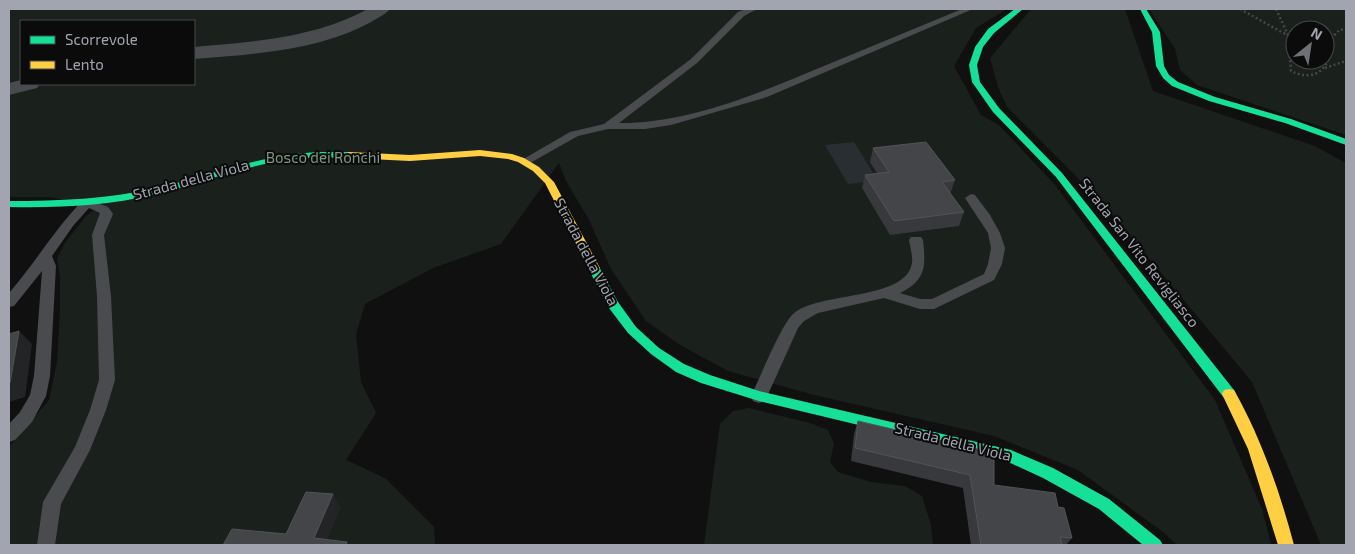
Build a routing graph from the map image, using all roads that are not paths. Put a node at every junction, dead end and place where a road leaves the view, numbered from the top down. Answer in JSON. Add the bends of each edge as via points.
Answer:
{"nodes":[{"id":1,"x":381,"y":9,"type":"edge"},
{"id":2,"x":752,"y":9,"type":"edge"},
{"id":3,"x":969,"y":9,"type":"edge"},
{"id":4,"x":1019,"y":9,"type":"edge"},
{"id":5,"x":1143,"y":9,"type":"edge"},
{"id":6,"x":195,"y":53,"type":"edge"},
{"id":7,"x":26,"y":85,"type":"edge"},
{"id":8,"x":9,"y":89,"type":"edge"},
{"id":9,"x":608,"y":126,"type":"junction"},
{"id":10,"x":1346,"y":142,"type":"edge"},
{"id":11,"x":526,"y":161,"type":"junction"},
{"id":12,"x":971,"y":198,"type":"dead end"},
{"id":13,"x":87,"y":203,"type":"junction"},
{"id":14,"x":9,"y":204,"type":"edge"},
{"id":15,"x":916,"y":240,"type":"dead end"},
{"id":16,"x":45,"y":255,"type":"junction"},
{"id":17,"x":884,"y":293,"type":"junction"},
{"id":18,"x":9,"y":302,"type":"edge"},
{"id":19,"x":759,"y":396,"type":"junction"},
{"id":20,"x":9,"y":435,"type":"edge"},
{"id":21,"x":46,"y":545,"type":"edge"},
{"id":22,"x":1155,"y":545,"type":"edge"},
{"id":23,"x":1286,"y":545,"type":"edge"}],
"edges":[{"from":1,"to":6,"type":"street","via":[[315,38]]},
{"from":2,"to":9,"type":"lane","via":[[741,14],[694,61]]},
{"from":3,"to":9,"type":"lane","via":[[763,95],[671,122]]},
{"from":4,"to":23,"type":"street","name":"Strada San Vito Revigliasco","via":[[986,36],[979,47],[973,71],[977,83],[998,112],[1059,175],[1224,386],[1243,418],[1262,463]]},
{"from":5,"to":10,"type":"street","via":[[1156,32],[1160,66],[1175,84]]},
{"from":7,"to":8,"type":"street"},
{"from":9,"to":11,"type":"lane","via":[[574,134]]},
{"from":11,"to":13,"type":"street","name":"Strada della Viola","via":[[490,153],[405,158],[330,154],[281,157],[120,199]]},
{"from":11,"to":19,"type":"street","name":"Strada della Viola","via":[[541,171],[549,182],[613,305],[632,330],[680,368]]},
{"from":12,"to":17,"type":"lane","via":[[994,233],[998,248],[989,277],[934,304],[920,304]]},
{"from":13,"to":14,"type":"street","name":"Strada della Viola"},
{"from":13,"to":16,"type":"lane","via":[[68,222]]},
{"from":13,"to":21,"type":"lane","via":[[107,214],[98,235],[105,306],[107,380],[82,450],[52,502]]},
{"from":15,"to":17,"type":"lane","via":[[920,264],[913,278]]},
{"from":16,"to":18,"type":"lane"},
{"from":16,"to":20,"type":"lane","via":[[49,266],[42,376],[38,396],[26,417]]},
{"from":17,"to":19,"type":"lane","via":[[817,308],[800,316],[792,326]]},
{"from":19,"to":22,"type":"street","name":"Strada della Viola","via":[[1006,454],[1104,504]]}]}
